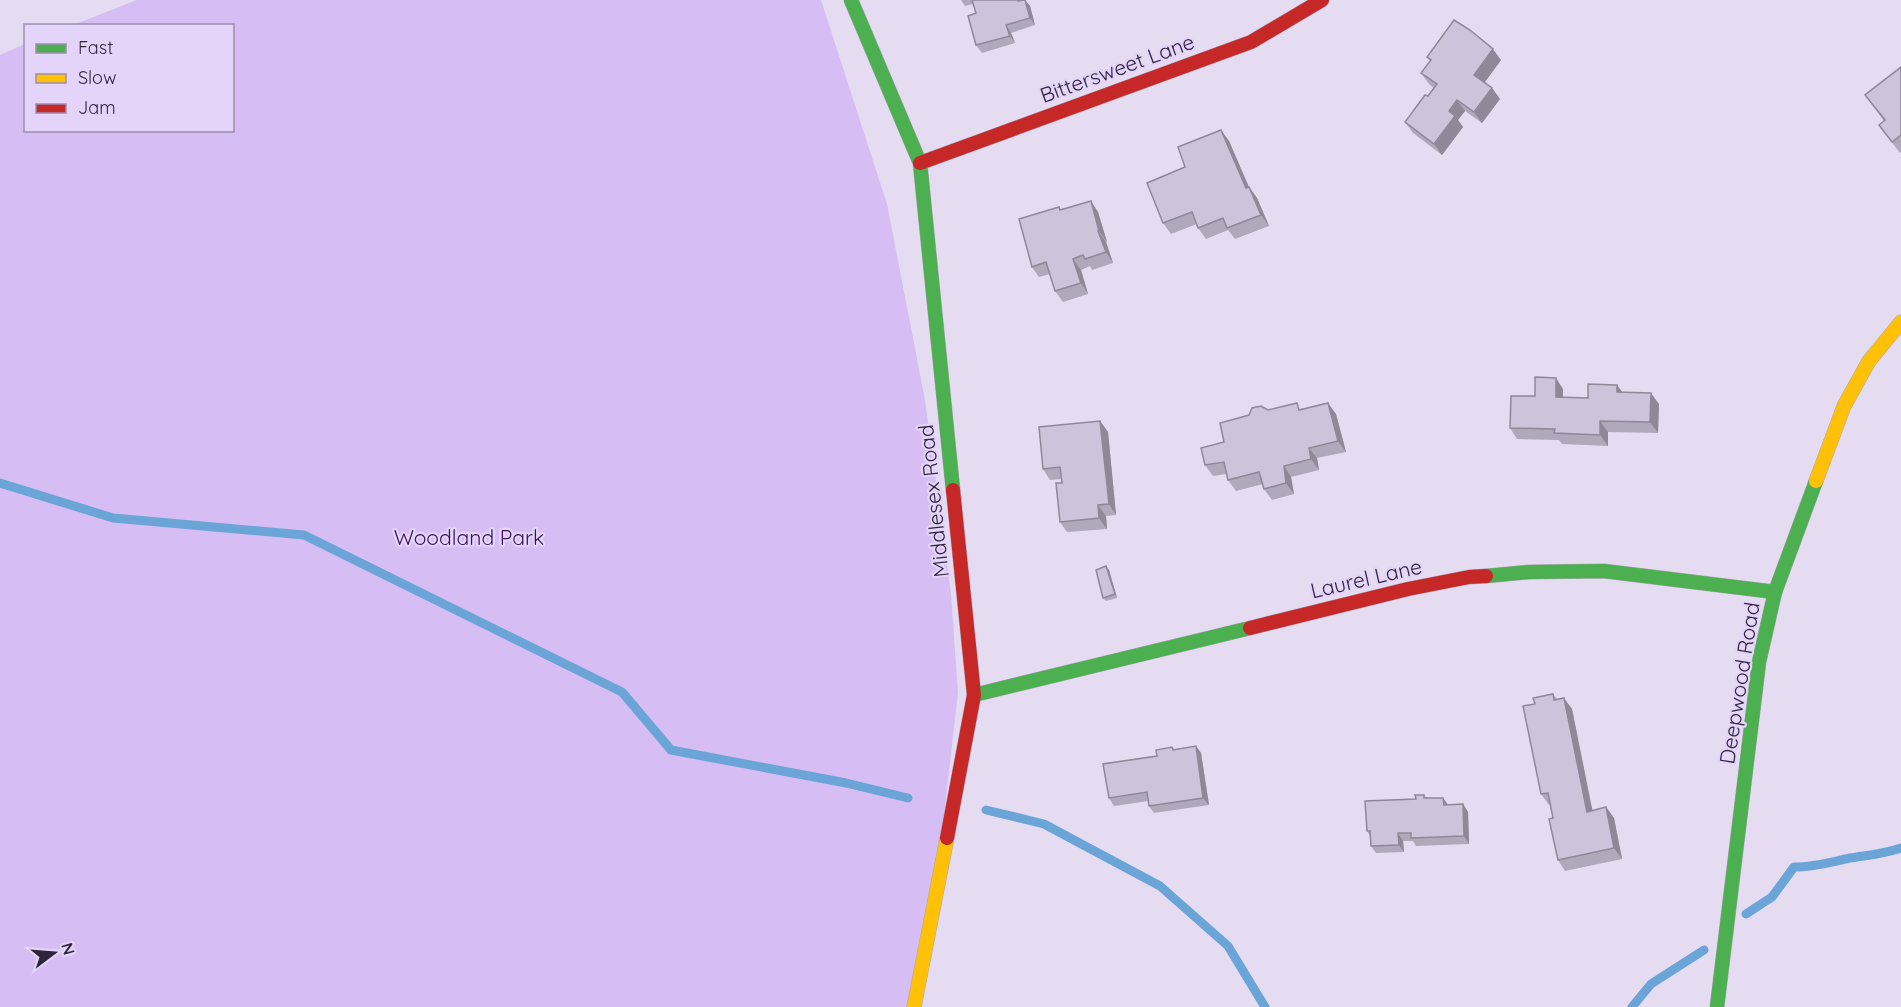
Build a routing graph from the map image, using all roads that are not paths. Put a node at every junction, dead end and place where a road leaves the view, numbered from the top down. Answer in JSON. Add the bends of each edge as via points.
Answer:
{"nodes":[{"id":1,"x":851,"y":0,"type":"edge"},
{"id":2,"x":1322,"y":0,"type":"edge"},
{"id":3,"x":920,"y":163,"type":"junction"},
{"id":4,"x":1901,"y":322,"type":"edge"},
{"id":5,"x":1774,"y":592,"type":"junction"},
{"id":6,"x":974,"y":695,"type":"junction"},
{"id":7,"x":914,"y":1007,"type":"edge"},
{"id":8,"x":1717,"y":1007,"type":"edge"}],
"edges":[{"from":1,"to":3,"type":"street","name":"Middlesex Road"},
{"from":2,"to":3,"type":"street","name":"Bittersweet Lane","via":[[1251,42]]},
{"from":3,"to":6,"type":"street","name":"Middlesex Road"},
{"from":4,"to":5,"type":"street","name":"Deepwood Road","via":[[1869,361],[1844,406]]},
{"from":5,"to":6,"type":"street","name":"Laurel Lane","via":[[1604,572],[1469,577]]},
{"from":5,"to":8,"type":"street","name":"Deepwood Road","via":[[1759,662]]},
{"from":6,"to":7,"type":"street","name":"Middlesex Road"}]}
